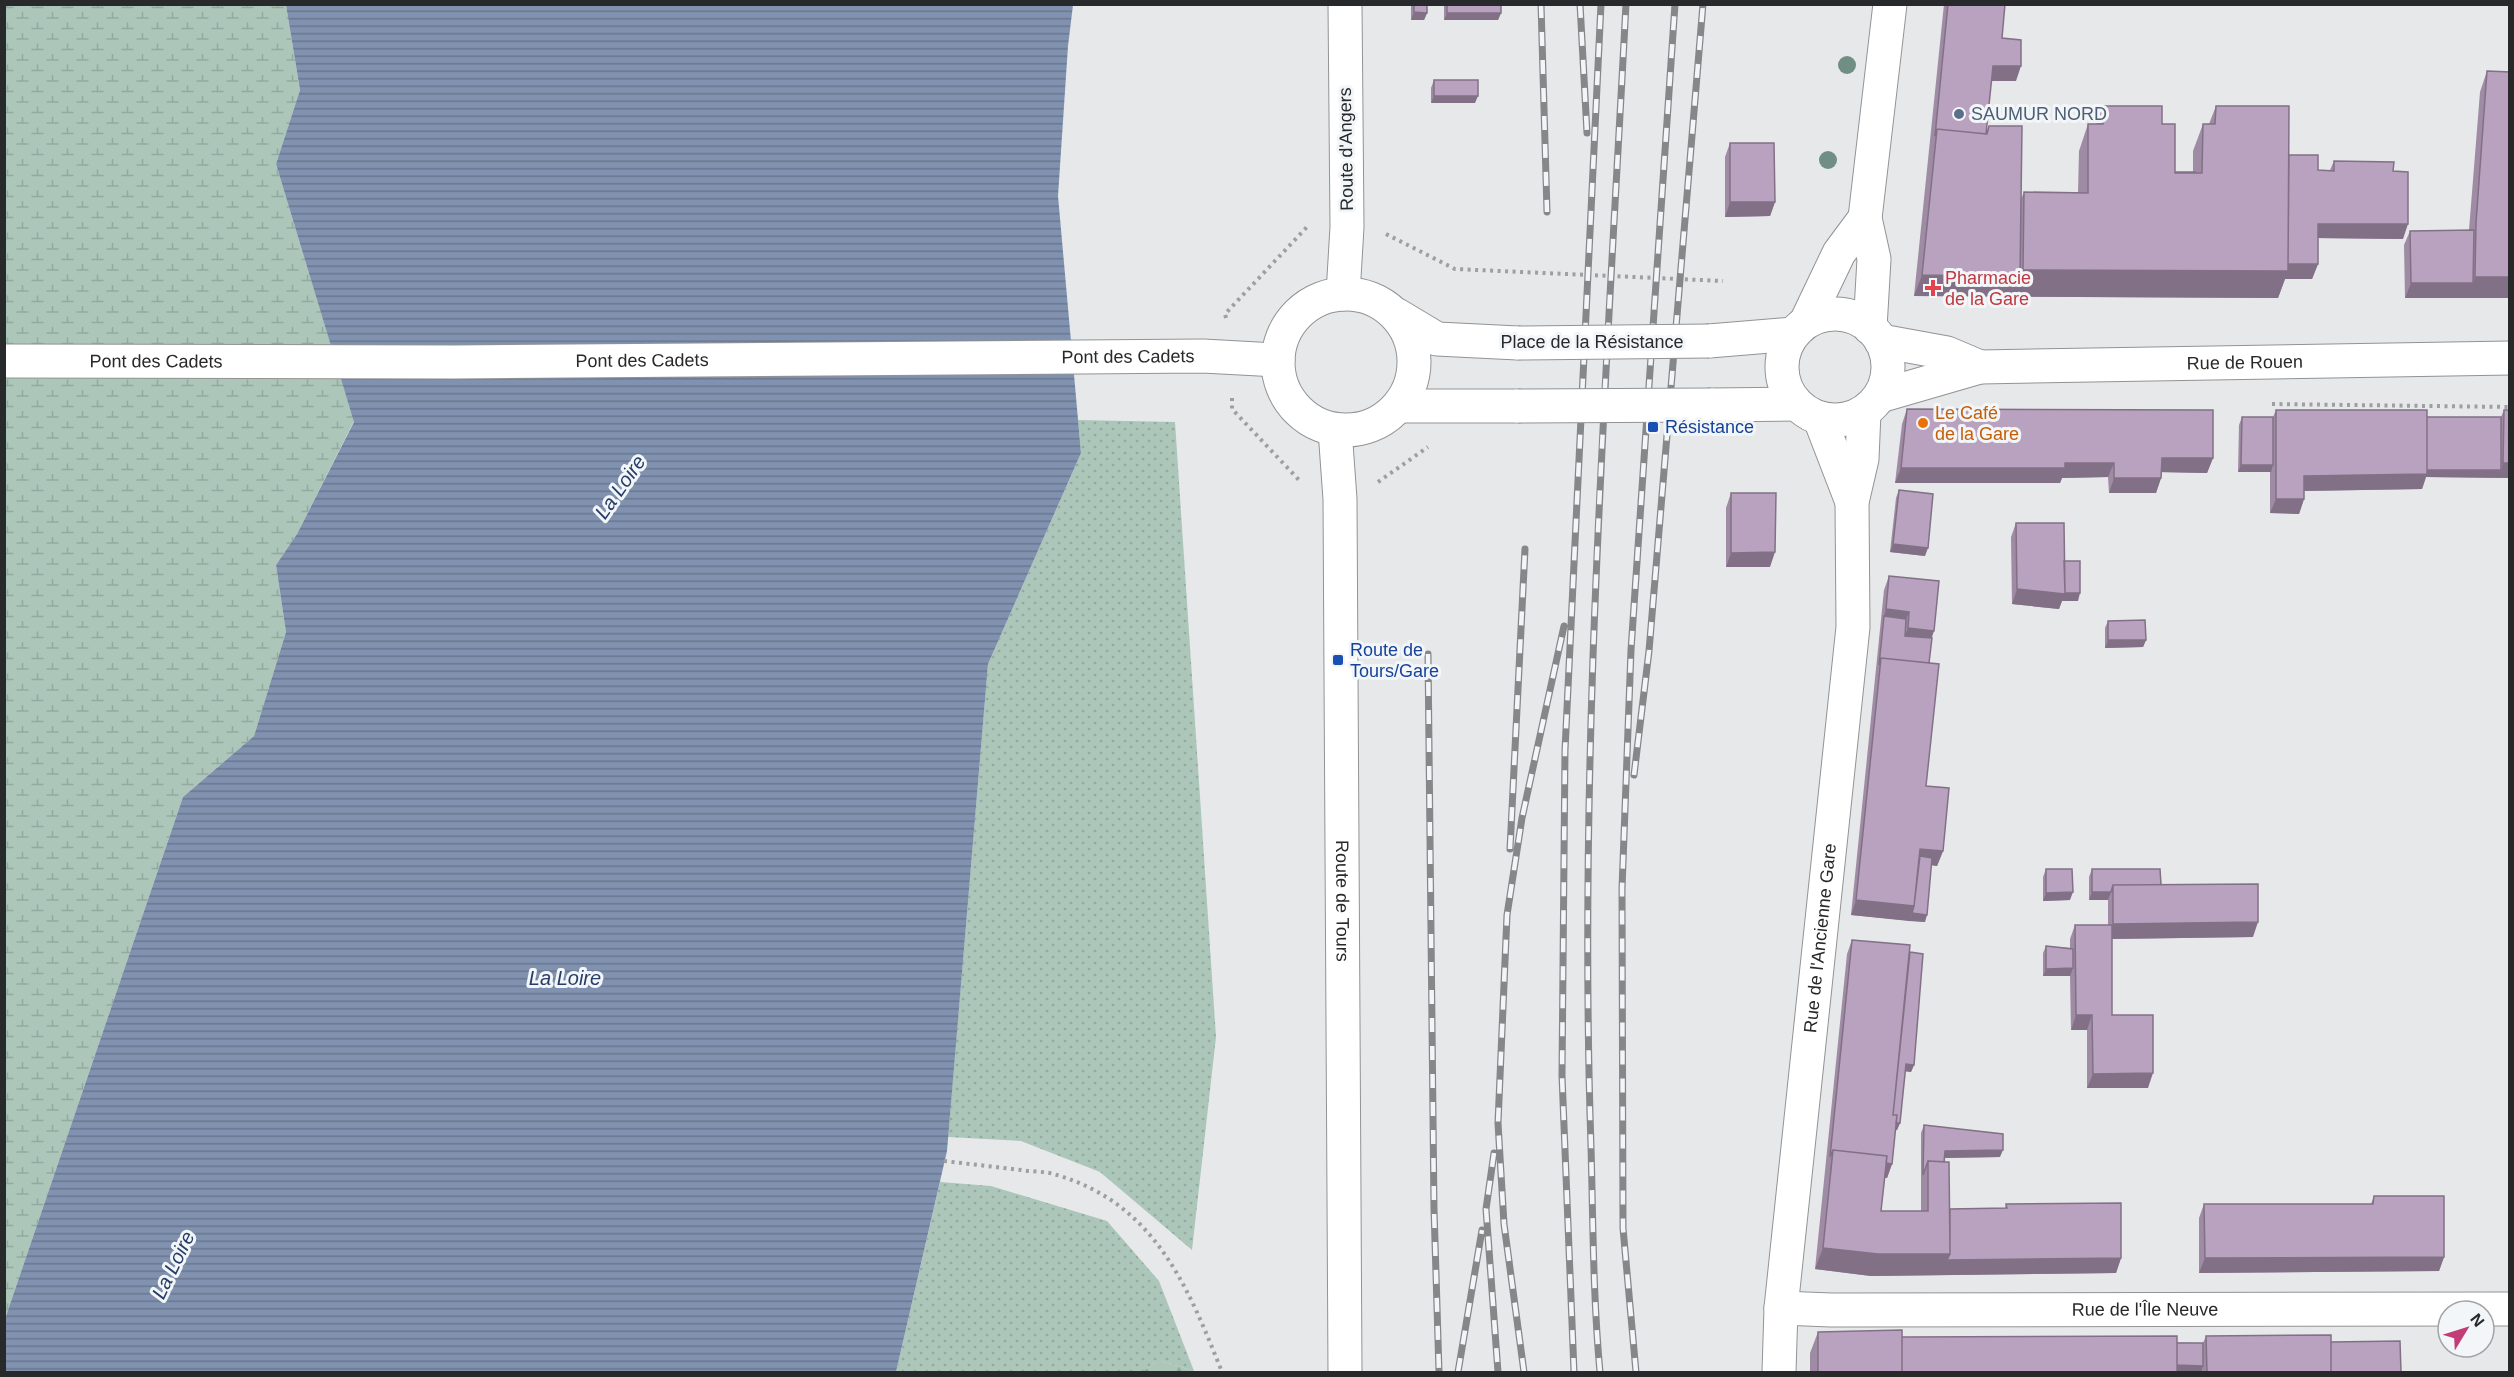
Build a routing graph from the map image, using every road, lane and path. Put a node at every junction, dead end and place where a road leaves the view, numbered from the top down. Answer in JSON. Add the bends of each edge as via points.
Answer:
{"nodes":[{"id":1,"x":1345,"y":4,"type":"edge"},
{"id":2,"x":1890,"y":4,"type":"edge"},
{"id":3,"x":1865,"y":218,"type":"junction"},
{"id":4,"x":1343,"y":294,"type":"junction"},
{"id":5,"x":1397,"y":315,"type":"junction"},
{"id":6,"x":1799,"y":328,"type":"junction"},
{"id":7,"x":1876,"y":334,"type":"junction"},
{"id":8,"x":2510,"y":358,"type":"edge"},
{"id":9,"x":1278,"y":360,"type":"junction"},
{"id":10,"x":4,"y":361,"type":"edge"},
{"id":11,"x":1980,"y":367,"type":"junction"},
{"id":12,"x":1872,"y":404,"type":"junction"},
{"id":13,"x":1399,"y":406,"type":"junction"},
{"id":14,"x":1808,"y":412,"type":"junction"},
{"id":15,"x":1335,"y":430,"type":"junction"},
{"id":16,"x":1852,"y":502,"type":"junction"},
{"id":17,"x":944,"y":1161,"type":"dead end"},
{"id":18,"x":1781,"y":1308,"type":"junction"},
{"id":19,"x":2510,"y":1309,"type":"edge"},
{"id":20,"x":1222,"y":1372,"type":"edge"},
{"id":21,"x":1345,"y":1372,"type":"edge"},
{"id":22,"x":1779,"y":1372,"type":"edge"}],
"edges":[{"from":1,"to":4,"type":"main road","name":"Route d'Angers","via":[[1347,227]]},
{"from":2,"to":3,"type":"main road"},
{"from":3,"to":6,"type":"main road","via":[[1839,253]]},
{"from":3,"to":7,"type":"main road","via":[[1874,259]]},
{"from":4,"to":5,"type":"main road","via":[[1381,303]]},
{"from":4,"to":9,"type":"main road","via":[[1322,298],[1290,322],[1281,340]]},
{"from":5,"to":6,"type":"main road","name":"Place de la Résistance","bridge":true,"via":[[1437,339],[1518,343],[1709,341]]},
{"from":5,"to":13,"type":"main road","via":[[1408,332],[1415,370]]},
{"from":6,"to":7,"type":"main road","via":[[1821,315],[1834,314],[1851,316]]},
{"from":6,"to":14,"type":"main road","via":[[1783,352],[1781,369],[1785,388]]},
{"from":7,"to":11,"type":"main road","name":"Rue de Rouen","via":[[1947,353]]},
{"from":7,"to":12,"type":"main road","via":[[1888,368],[1886,384]]},
{"from":8,"to":11,"type":"main road","name":"Rue de Rouen"},
{"from":9,"to":10,"type":"main road","name":"Pont des Cadets","via":[[1203,356]]},
{"from":9,"to":15,"type":"main road","via":[[1280,380],[1300,413]]},
{"from":11,"to":12,"type":"main road","name":"Rue de Rouen"},
{"from":12,"to":14,"type":"main road","via":[[1842,420]]},
{"from":12,"to":16,"type":"main road","name":"Rue de l'Ancienne Gare"},
{"from":13,"to":14,"type":"main road","bridge":true,"via":[[1712,405]]},
{"from":13,"to":15,"type":"main road","via":[[1370,426],[1353,431]]},
{"from":14,"to":16,"type":"main road","name":"Rue de l'Ancienne Gare"},
{"from":15,"to":21,"type":"main road","name":"Route de Tours","via":[[1340,511]]},
{"from":16,"to":18,"type":"main road","name":"Rue de l'Ancienne Gare","via":[[1853,627]]},
{"from":17,"to":20,"type":"path","via":[[1056,1174],[1101,1192],[1139,1221],[1178,1272]]},
{"from":18,"to":19,"type":"main road","name":"Rue de l'Île Neuve"},
{"from":18,"to":22,"type":"main road","name":"Rue de l'Ancienne Gare"}]}
